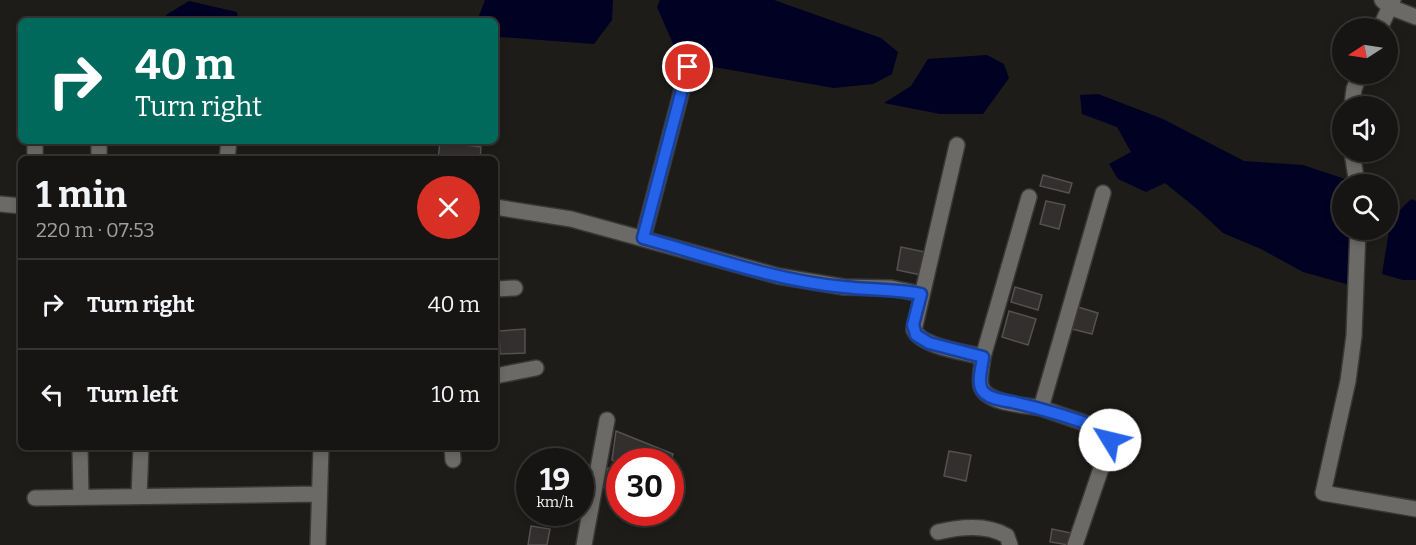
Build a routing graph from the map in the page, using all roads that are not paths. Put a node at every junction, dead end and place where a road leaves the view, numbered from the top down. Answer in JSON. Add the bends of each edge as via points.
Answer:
{"nodes":[{"id":1,"x":1388,"y":2,"type":"edge"},
{"id":2,"x":1416,"y":17,"type":"edge"},
{"id":3,"x":1383,"y":18,"type":"edge"},
{"id":4,"x":688,"y":67,"type":"dead end"},
{"id":5,"x":957,"y":145,"type":"dead end"},
{"id":6,"x":1102,"y":192,"type":"dead end"},
{"id":7,"x":1029,"y":196,"type":"dead end"},
{"id":8,"x":0,"y":204,"type":"edge"},
{"id":9,"x":18,"y":206,"type":"edge"},
{"id":10,"x":498,"y":207,"type":"edge"},
{"id":11,"x":643,"y":238,"type":"junction"},
{"id":12,"x":1358,"y":240,"type":"edge"},
{"id":13,"x":515,"y":288,"type":"dead end"},
{"id":14,"x":498,"y":289,"type":"edge"},
{"id":15,"x":921,"y":294,"type":"junction"},
{"id":16,"x":983,"y":357,"type":"junction"},
{"id":17,"x":536,"y":368,"type":"dead end"},
{"id":18,"x":498,"y":375,"type":"edge"},
{"id":19,"x":1041,"y":408,"type":"junction"},
{"id":20,"x":607,"y":420,"type":"dead end"},
{"id":21,"x":80,"y":450,"type":"edge"},
{"id":22,"x":141,"y":450,"type":"edge"},
{"id":23,"x":321,"y":450,"type":"edge"},
{"id":24,"x":318,"y":494,"type":"junction"},
{"id":25,"x":139,"y":496,"type":"junction"},
{"id":26,"x":81,"y":497,"type":"junction"},
{"id":27,"x":35,"y":498,"type":"dead end"},
{"id":28,"x":1416,"y":509,"type":"edge"},
{"id":29,"x":938,"y":532,"type":"dead end"},
{"id":30,"x":318,"y":545,"type":"edge"},
{"id":31,"x":584,"y":545,"type":"edge"},
{"id":32,"x":1010,"y":545,"type":"edge"},
{"id":33,"x":1075,"y":545,"type":"edge"}],
"edges":[{"from":1,"to":2,"type":"street"},
{"from":1,"to":3,"type":"street"},
{"from":4,"to":11,"type":"street"},
{"from":5,"to":15,"type":"street"},
{"from":6,"to":19,"type":"street"},
{"from":7,"to":16,"type":"street"},
{"from":8,"to":9,"type":"street"},
{"from":10,"to":11,"type":"street","via":[[571,219]]},
{"from":11,"to":15,"type":"street","via":[[778,276]]},
{"from":12,"to":28,"type":"street","via":[[1348,381],[1323,493]]},
{"from":13,"to":14,"type":"street"},
{"from":15,"to":16,"type":"street","via":[[913,325],[916,335],[929,343]]},
{"from":16,"to":19,"type":"street","via":[[980,380],[988,396]]},
{"from":17,"to":18,"type":"street"},
{"from":19,"to":33,"type":"street","via":[[1109,435]]},
{"from":20,"to":31,"type":"street"},
{"from":21,"to":26,"type":"street"},
{"from":22,"to":25,"type":"street"},
{"from":23,"to":24,"type":"street"},
{"from":24,"to":25,"type":"street"},
{"from":24,"to":30,"type":"street"},
{"from":25,"to":26,"type":"street"},
{"from":26,"to":27,"type":"street"},
{"from":29,"to":32,"type":"street","via":[[965,527],[982,529],[1002,533]]}]}
